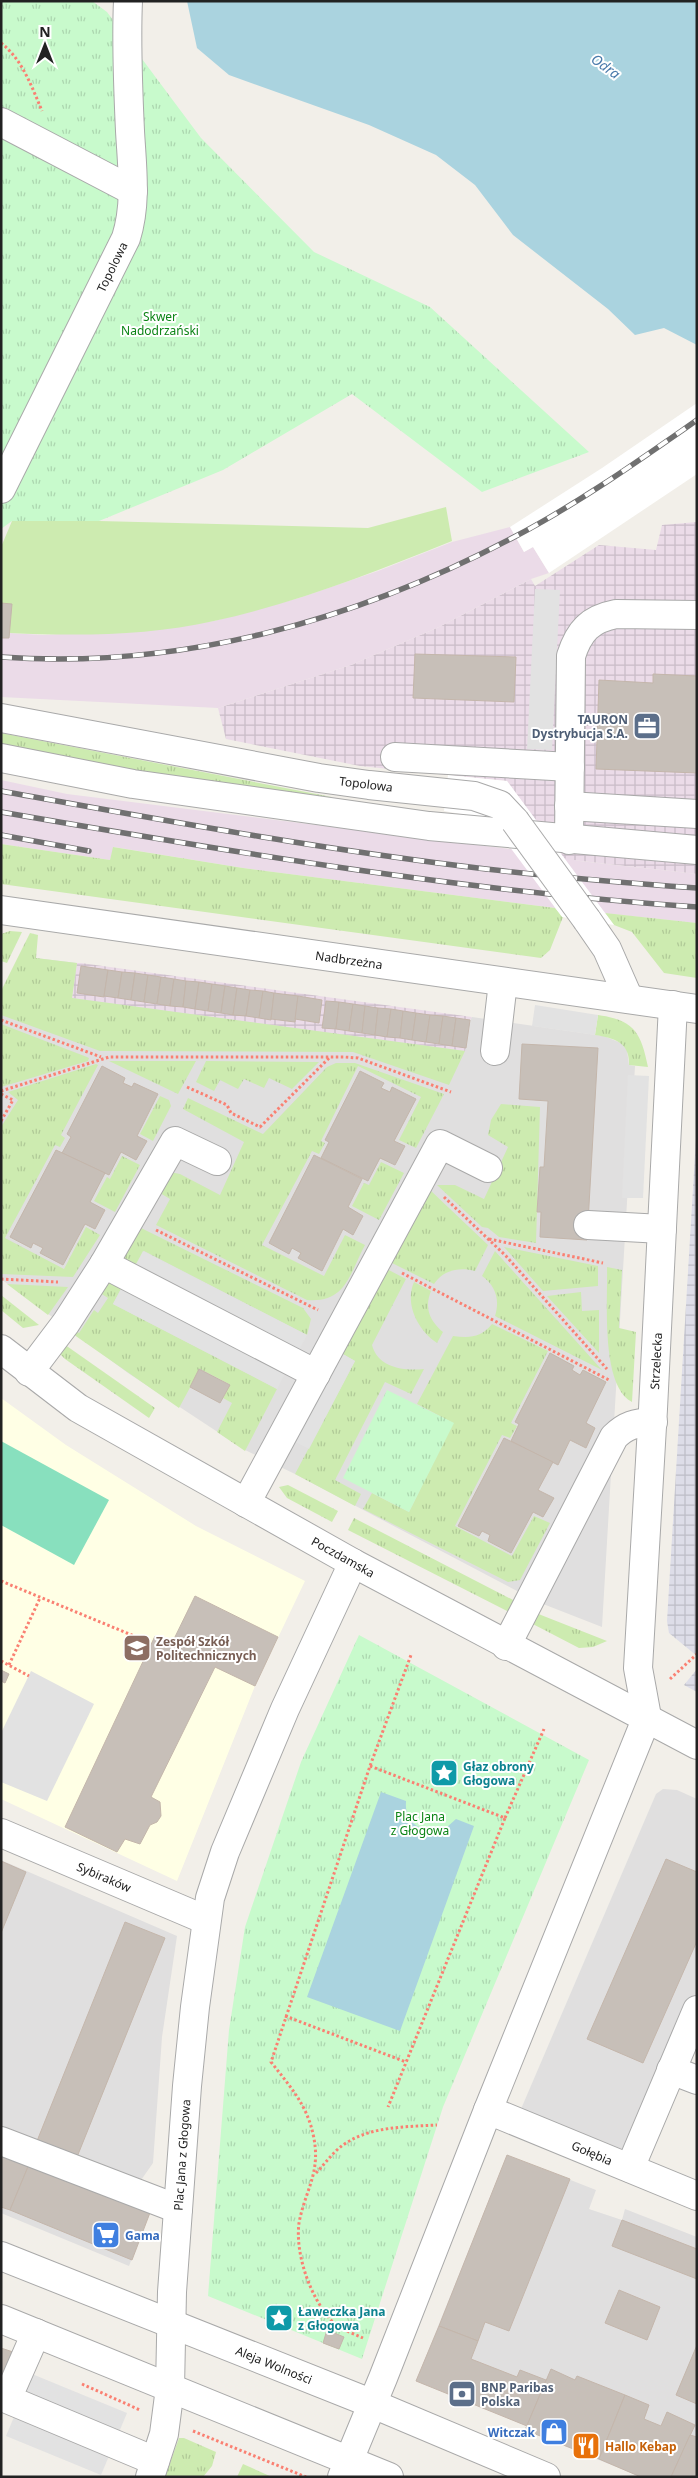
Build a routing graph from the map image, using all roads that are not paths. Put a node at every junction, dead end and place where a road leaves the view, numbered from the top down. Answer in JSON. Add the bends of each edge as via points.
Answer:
{"nodes":[{"id":1,"x":128,"y":1,"type":"edge"},
{"id":2,"x":1,"y":122,"type":"edge"},
{"id":3,"x":133,"y":191,"type":"junction"},
{"id":4,"x":4,"y":476,"type":"edge"},
{"id":5,"x":697,"y":615,"type":"edge"},
{"id":6,"x":1,"y":718,"type":"edge"},
{"id":7,"x":395,"y":757,"type":"dead end"},
{"id":8,"x":1,"y":758,"type":"edge"},
{"id":9,"x":570,"y":768,"type":"junction"},
{"id":10,"x":569,"y":806,"type":"junction"},
{"id":11,"x":697,"y":814,"type":"edge"},
{"id":12,"x":569,"y":840,"type":"junction"},
{"id":13,"x":697,"y":850,"type":"edge"},
{"id":14,"x":1,"y":910,"type":"edge"},
{"id":15,"x":503,"y":982,"type":"junction"},
{"id":16,"x":629,"y":999,"type":"junction"},
{"id":17,"x":685,"y":1007,"type":"edge"},
{"id":18,"x":495,"y":1051,"type":"dead end"},
{"id":19,"x":217,"y":1161,"type":"dead end"},
{"id":20,"x":488,"y":1168,"type":"dead end"},
{"id":21,"x":588,"y":1224,"type":"dead end"},
{"id":22,"x":662,"y":1229,"type":"junction"},
{"id":23,"x":104,"y":1264,"type":"junction"},
{"id":24,"x":1,"y":1349,"type":"edge"},
{"id":25,"x":30,"y":1372,"type":"junction"},
{"id":26,"x":316,"y":1374,"type":"junction"},
{"id":27,"x":653,"y":1422,"type":"junction"},
{"id":28,"x":246,"y":1503,"type":"junction"},
{"id":29,"x":353,"y":1563,"type":"junction"},
{"id":30,"x":506,"y":1646,"type":"junction"},
{"id":31,"x":647,"y":1717,"type":"junction"},
{"id":32,"x":697,"y":1745,"type":"edge"},
{"id":33,"x":1,"y":1833,"type":"edge"},
{"id":34,"x":206,"y":1920,"type":"junction"},
{"id":35,"x":697,"y":2010,"type":"edge"},
{"id":36,"x":671,"y":2070,"type":"junction"},
{"id":37,"x":697,"y":2080,"type":"edge"},
{"id":38,"x":488,"y":2110,"type":"junction"},
{"id":39,"x":1,"y":2141,"type":"edge"},
{"id":40,"x":630,"y":2168,"type":"junction"},
{"id":41,"x":697,"y":2196,"type":"edge"},
{"id":42,"x":178,"y":2209,"type":"junction"},
{"id":43,"x":1,"y":2256,"type":"edge"},
{"id":44,"x":1,"y":2319,"type":"edge"},
{"id":45,"x":171,"y":2323,"type":"junction"},
{"id":46,"x":36,"y":2333,"type":"junction"},
{"id":47,"x":170,"y":2388,"type":"junction"},
{"id":48,"x":373,"y":2404,"type":"junction"},
{"id":49,"x":152,"y":2469,"type":"edge"},
{"id":50,"x":345,"y":2469,"type":"edge"},
{"id":51,"x":389,"y":2477,"type":"edge"},
{"id":52,"x":546,"y":2477,"type":"edge"}],
"edges":[{"from":1,"to":3,"type":"street","name":"Topolowa","via":[[126,67]]},
{"from":2,"to":3,"type":"street"},
{"from":3,"to":4,"type":"street","name":"Topolowa","via":[[126,238]]},
{"from":5,"to":9,"type":"street","via":[[604,616],[577,637],[571,656]]},
{"from":6,"to":16,"type":"street","name":"Topolowa","bridge":true,"via":[[319,778],[488,799],[508,812],[587,920],[614,963]]},
{"from":7,"to":9,"type":"street"},
{"from":8,"to":12,"type":"street","via":[[143,786],[429,826]]},
{"from":9,"to":10,"type":"street"},
{"from":10,"to":11,"type":"street"},
{"from":10,"to":12,"type":"street"},
{"from":12,"to":13,"type":"street"},
{"from":14,"to":15,"type":"street","name":"Nadbrzeżna"},
{"from":15,"to":16,"type":"street","name":"Nadbrzeżna"},
{"from":15,"to":18,"type":"street"},
{"from":16,"to":17,"type":"street","name":"Nadbrzeżna"},
{"from":17,"to":22,"type":"street","name":"Strzelecka"},
{"from":19,"to":23,"type":"street","via":[[175,1140]]},
{"from":20,"to":26,"type":"street","via":[[440,1144]]},
{"from":21,"to":22,"type":"street"},
{"from":22,"to":27,"type":"street","name":"Strzelecka"},
{"from":23,"to":25,"type":"street"},
{"from":23,"to":26,"type":"street"},
{"from":24,"to":25,"type":"street","name":"Poczdamska"},
{"from":25,"to":28,"type":"street","name":"Poczdamska","via":[[78,1408]]},
{"from":26,"to":28,"type":"street"},
{"from":27,"to":30,"type":"street","via":[[624,1426],[611,1441]]},
{"from":27,"to":31,"type":"street","name":"Strzelecka","via":[[638,1668]]},
{"from":28,"to":29,"type":"street","name":"Poczdamska"},
{"from":29,"to":30,"type":"street","name":"Poczdamska"},
{"from":29,"to":34,"type":"street","name":"Plac Jana z Głogowa","via":[[285,1709],[225,1852]]},
{"from":30,"to":31,"type":"street","name":"Poczdamska"},
{"from":31,"to":32,"type":"street","name":"Poczdamska"},
{"from":31,"to":38,"type":"street"},
{"from":33,"to":34,"type":"street","name":"Sybiraków"},
{"from":34,"to":42,"type":"street","name":"Plac Jana z Głogowa","via":[[193,2027]]},
{"from":35,"to":36,"type":"street"},
{"from":36,"to":37,"type":"street"},
{"from":36,"to":40,"type":"street"},
{"from":38,"to":40,"type":"street","name":"Gołębia"},
{"from":38,"to":48,"type":"street"},
{"from":39,"to":42,"type":"street"},
{"from":40,"to":41,"type":"street","name":"Gołębia"},
{"from":42,"to":45,"type":"street","name":"Plac Jana z Głogowa"},
{"from":43,"to":45,"type":"street","name":"Aleja Wolności"},
{"from":44,"to":46,"type":"street"},
{"from":45,"to":47,"type":"street","name":"Plac Jana z Głogowa"},
{"from":45,"to":48,"type":"street","name":"Aleja Wolności"},
{"from":46,"to":47,"type":"street"},
{"from":46,"to":49,"type":"street","via":[[7,2399]]},
{"from":47,"to":49,"type":"street","name":"Plac Jana z Głogowa","via":[[164,2434]]},
{"from":47,"to":50,"type":"street"},
{"from":48,"to":50,"type":"street"},
{"from":48,"to":52,"type":"street","name":"Aleja Wolności"},
{"from":50,"to":51,"type":"street"}]}
